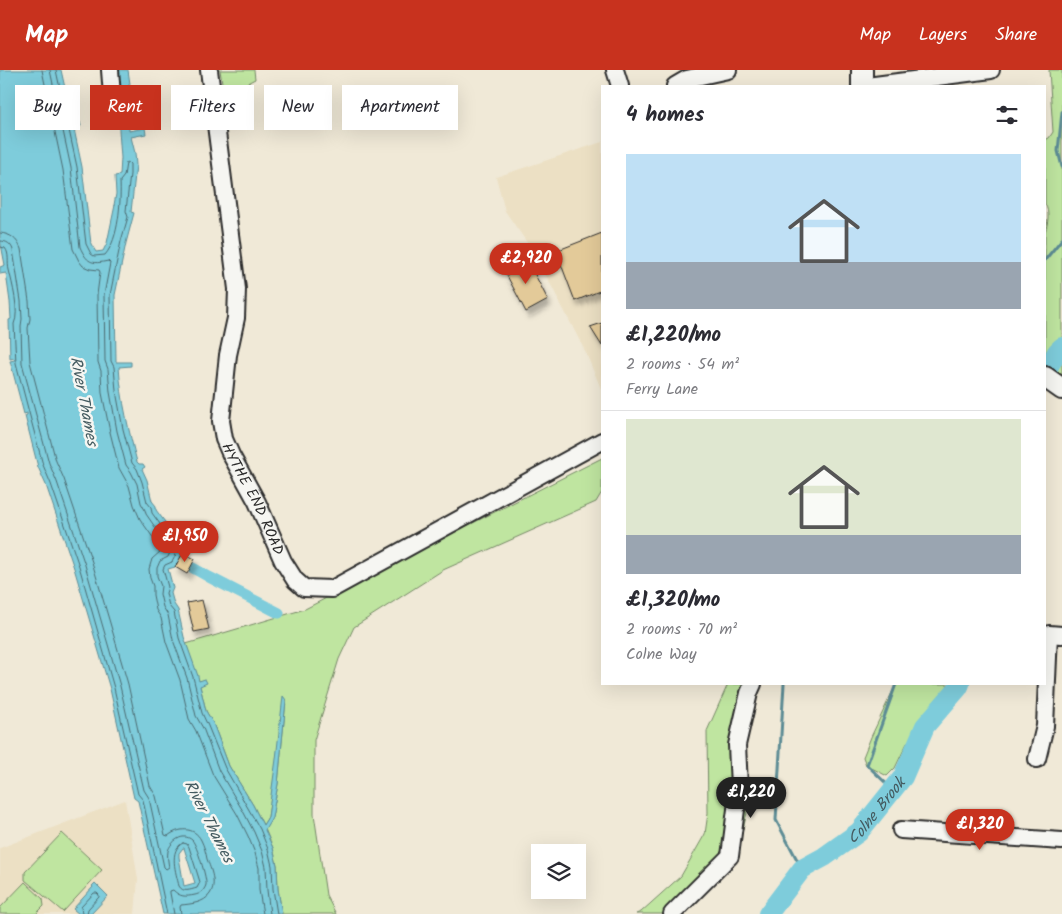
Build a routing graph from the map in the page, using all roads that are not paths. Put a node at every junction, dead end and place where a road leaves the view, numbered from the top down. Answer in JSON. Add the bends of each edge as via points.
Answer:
{"nodes":[{"id":1,"x":110,"y":70,"type":"edge"},
{"id":2,"x":209,"y":70,"type":"edge"},
{"id":3,"x":615,"y":70,"type":"edge"},
{"id":4,"x":862,"y":70,"type":"edge"},
{"id":5,"x":991,"y":70,"type":"edge"},
{"id":6,"x":734,"y":72,"type":"edge"},
{"id":7,"x":111,"y":85,"type":"edge"},
{"id":8,"x":620,"y":85,"type":"edge"},
{"id":9,"x":677,"y":85,"type":"edge"},
{"id":10,"x":862,"y":85,"type":"edge"},
{"id":11,"x":874,"y":85,"type":"edge"},
{"id":12,"x":601,"y":442,"type":"edge"},
{"id":13,"x":1062,"y":635,"type":"edge"},
{"id":14,"x":753,"y":685,"type":"edge"},
{"id":15,"x":1036,"y":759,"type":"dead end"},
{"id":16,"x":901,"y":830,"type":"dead end"},
{"id":17,"x":1062,"y":841,"type":"edge"},
{"id":18,"x":672,"y":914,"type":"edge"}],
"edges":[{"from":1,"to":7,"type":"street"},
{"from":2,"to":12,"type":"street","name":"HYTHE END ROAD","via":[[236,289],[236,318],[228,355],[221,420],[224,438],[295,580],[304,588],[332,589]]},
{"from":3,"to":8,"type":"street"},
{"from":4,"to":10,"type":"main road"},
{"from":5,"to":11,"type":"street"},
{"from":6,"to":9,"type":"street","via":[[687,79]]},
{"from":13,"to":15,"type":"street","via":[[1049,634],[1045,726]]},
{"from":14,"to":18,"type":"street","via":[[737,745],[739,786],[730,856]]},
{"from":16,"to":17,"type":"street"}]}
